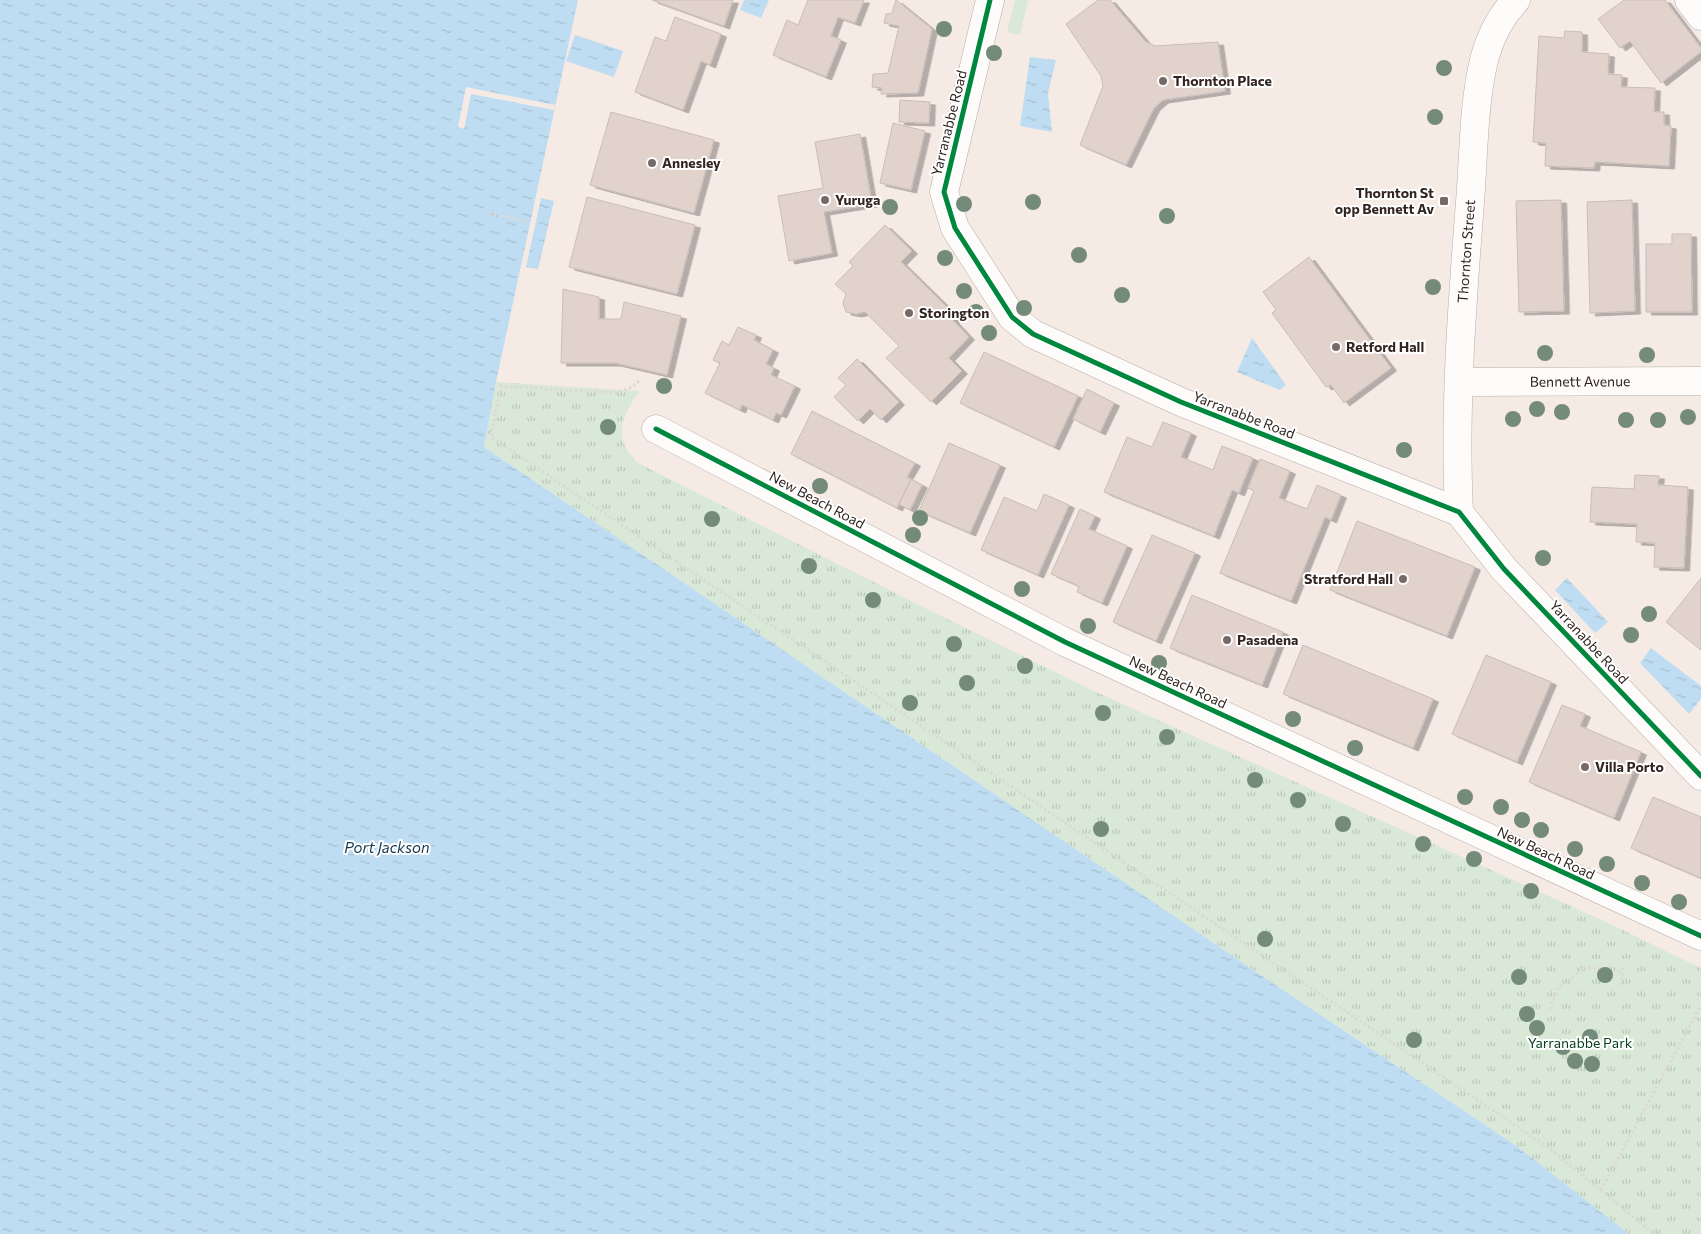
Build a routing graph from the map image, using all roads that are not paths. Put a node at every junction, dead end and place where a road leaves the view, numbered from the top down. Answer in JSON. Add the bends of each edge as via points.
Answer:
{"nodes":[{"id":1,"x":990,"y":0,"type":"edge"},
{"id":2,"x":1516,"y":0,"type":"edge"},
{"id":3,"x":1689,"y":0,"type":"edge"},
{"id":4,"x":1701,"y":16,"type":"edge"},
{"id":5,"x":1701,"y":381,"type":"edge"},
{"id":6,"x":1460,"y":382,"type":"junction"},
{"id":7,"x":656,"y":429,"type":"dead end"},
{"id":8,"x":1459,"y":512,"type":"junction"},
{"id":9,"x":1701,"y":776,"type":"edge"},
{"id":10,"x":1701,"y":936,"type":"edge"}],
"edges":[{"from":1,"to":8,"type":"street","name":"Yarranabbe Road","via":[[944,192],[955,228],[1012,316],[1033,334],[1181,402]]},
{"from":2,"to":6,"type":"street","name":"Thornton Street","via":[[1488,45],[1478,93]]},
{"from":3,"to":4,"type":"street"},
{"from":5,"to":6,"type":"street","name":"Bennett Avenue"},
{"from":6,"to":8,"type":"street","name":"Thornton Street"},
{"from":7,"to":10,"type":"street","name":"New Beach Road","via":[[1065,642]]},
{"from":8,"to":9,"type":"street","name":"Yarranabbe Road","via":[[1504,568]]}]}
